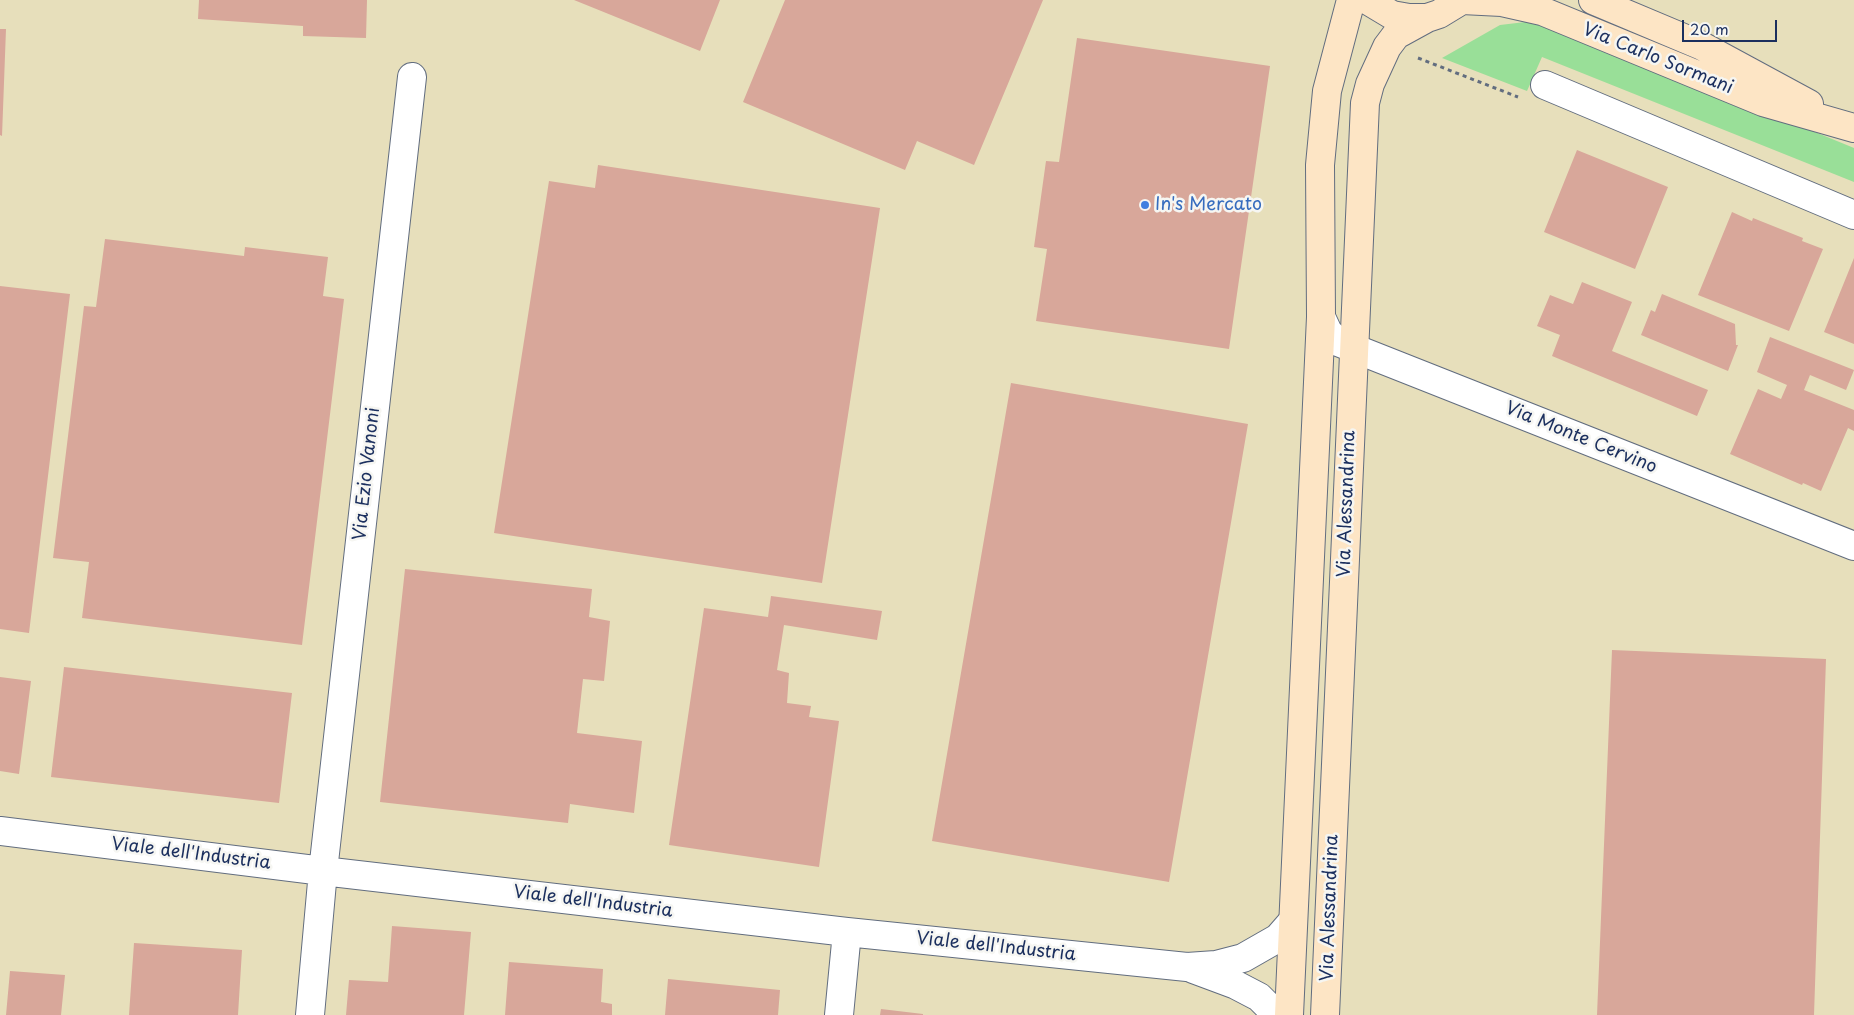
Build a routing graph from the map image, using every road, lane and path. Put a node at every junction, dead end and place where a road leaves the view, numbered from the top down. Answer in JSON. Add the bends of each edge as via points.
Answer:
{"nodes":[{"id":1,"x":1351,"y":0,"type":"edge"},
{"id":2,"x":1367,"y":0,"type":"edge"},
{"id":3,"x":1462,"y":0,"type":"edge"},
{"id":4,"x":1593,"y":0,"type":"edge"},
{"id":5,"x":1427,"y":18,"type":"junction"},
{"id":6,"x":1419,"y":57,"type":"dead end"},
{"id":7,"x":412,"y":77,"type":"dead end"},
{"id":8,"x":1545,"y":86,"type":"joint"},
{"id":9,"x":1853,"y":128,"type":"edge"},
{"id":10,"x":1854,"y":216,"type":"edge"},
{"id":11,"x":1321,"y":317,"type":"junction"},
{"id":12,"x":1353,"y":348,"type":"junction"},
{"id":13,"x":1854,"y":546,"type":"edge"},
{"id":14,"x":0,"y":831,"type":"edge"},
{"id":15,"x":323,"y":871,"type":"junction"},
{"id":16,"x":1292,"y":922,"type":"junction"},
{"id":17,"x":847,"y":932,"type":"junction"},
{"id":18,"x":1187,"y":967,"type":"junction"},
{"id":19,"x":310,"y":1015,"type":"edge"},
{"id":20,"x":839,"y":1015,"type":"edge"},
{"id":21,"x":1277,"y":1015,"type":"edge"},
{"id":22,"x":1289,"y":1015,"type":"edge"},
{"id":23,"x":1325,"y":1015,"type":"edge"}],
"edges":[{"from":1,"to":11,"type":"street","name":"Via Alessandrina","via":[[1345,30],[1333,62],[1323,120],[1320,165]]},
{"from":2,"to":5,"type":"street","via":[[1392,15]]},
{"from":3,"to":5,"type":"street","name":"Via Alessandrina","via":[[1451,9]]},
{"from":3,"to":9,"type":"street","name":"Via Carlo Sormani","via":[[1502,2],[1542,11],[1763,102]]},
{"from":4,"to":9,"type":"street","name":"Via Carlo Sormani","via":[[1700,45]]},
{"from":5,"to":12,"type":"street","name":"Via Alessandrina","via":[[1396,35],[1387,47],[1365,103]]},
{"from":6,"to":8,"type":"path","via":[[1516,97],[1534,99]]},
{"from":7,"to":15,"type":"street","name":"Via Ezio Vanoni"},
{"from":8,"to":10,"type":"street"},
{"from":11,"to":12,"type":"street","name":"Via Monte Cervino","via":[[1328,332],[1338,342]]},
{"from":11,"to":16,"type":"street","name":"Via Alessandrina"},
{"from":12,"to":13,"type":"street","name":"Via Monte Cervino"},
{"from":12,"to":23,"type":"street","name":"Via Alessandrina"},
{"from":14,"to":15,"type":"street","name":"Viale dell'Industria"},
{"from":15,"to":17,"type":"street","name":"Viale dell'Industria"},
{"from":15,"to":19,"type":"street","name":"Via Ezio Vanoni"},
{"from":16,"to":18,"type":"street","name":"Viale dell'Industria","via":[[1278,938],[1243,958],[1216,965]]},
{"from":16,"to":22,"type":"street","name":"Via Alessandrina"},
{"from":17,"to":18,"type":"street","name":"Viale dell'Industria"},
{"from":17,"to":20,"type":"street"},
{"from":18,"to":21,"type":"street","name":"Viale dell'Industria","via":[[1236,985],[1259,998]]}]}
